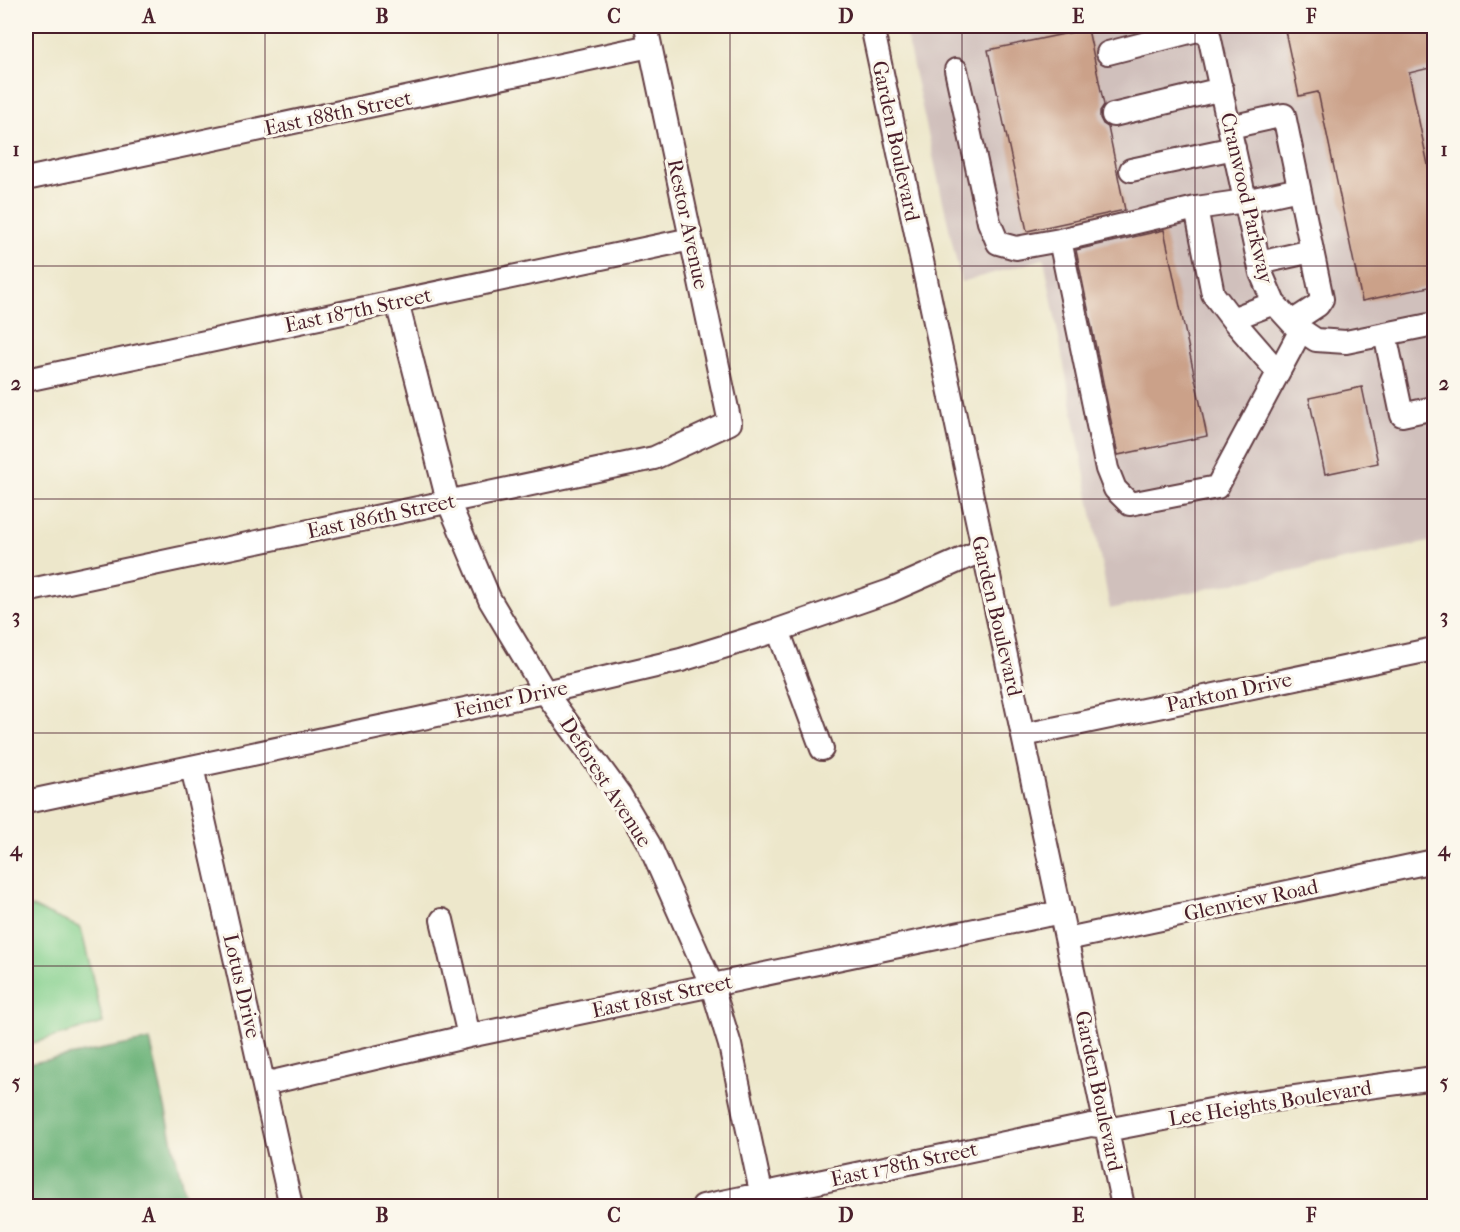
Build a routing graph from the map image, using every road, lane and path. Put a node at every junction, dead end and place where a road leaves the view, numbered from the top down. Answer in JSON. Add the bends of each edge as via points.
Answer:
{"nodes":[{"id":1,"x":872,"y":26,"type":"edge"},
{"id":2,"x":1208,"y":26,"type":"edge"},
{"id":3,"x":648,"y":36,"type":"edge"},
{"id":4,"x":1108,"y":53,"type":"dead end"},
{"id":5,"x":956,"y":70,"type":"dead end"},
{"id":6,"x":1222,"y":89,"type":"junction"},
{"id":7,"x":1113,"y":115,"type":"dead end"},
{"id":8,"x":1232,"y":137,"type":"junction"},
{"id":9,"x":1131,"y":170,"type":"dead end"},
{"id":10,"x":26,"y":179,"type":"edge"},
{"id":11,"x":1299,"y":189,"type":"junction"},
{"id":12,"x":1245,"y":201,"type":"junction"},
{"id":13,"x":1196,"y":208,"type":"junction"},
{"id":14,"x":691,"y":239,"type":"junction"},
{"id":15,"x":1060,"y":240,"type":"junction"},
{"id":16,"x":1312,"y":251,"type":"junction"},
{"id":17,"x":1259,"y":263,"type":"junction"},
{"id":18,"x":397,"y":302,"type":"junction"},
{"id":19,"x":1274,"y":303,"type":"junction"},
{"id":20,"x":1232,"y":319,"type":"junction"},
{"id":21,"x":1296,"y":326,"type":"junction"},
{"id":22,"x":1434,"y":327,"type":"edge"},
{"id":23,"x":1385,"y":334,"type":"junction"},
{"id":24,"x":1278,"y":372,"type":"junction"},
{"id":25,"x":26,"y":380,"type":"edge"},
{"id":26,"x":1434,"y":408,"type":"edge"},
{"id":27,"x":730,"y":423,"type":"joint"},
{"id":28,"x":448,"y":501,"type":"junction"},
{"id":29,"x":982,"y":550,"type":"junction"},
{"id":30,"x":26,"y":591,"type":"edge"},
{"id":31,"x":778,"y":630,"type":"junction"},
{"id":32,"x":1434,"y":649,"type":"edge"},
{"id":33,"x":545,"y":692,"type":"junction"},
{"id":34,"x":1024,"y":735,"type":"junction"},
{"id":35,"x":822,"y":749,"type":"dead end"},
{"id":36,"x":192,"y":766,"type":"junction"},
{"id":37,"x":26,"y":802,"type":"edge"},
{"id":38,"x":1434,"y":861,"type":"edge"},
{"id":39,"x":1061,"y":912,"type":"junction"},
{"id":40,"x":442,"y":920,"type":"dead end"},
{"id":41,"x":1067,"y":939,"type":"junction"},
{"id":42,"x":712,"y":986,"type":"junction"},
{"id":43,"x":469,"y":1036,"type":"junction"},
{"id":44,"x":1434,"y":1078,"type":"edge"},
{"id":45,"x":264,"y":1084,"type":"junction"},
{"id":46,"x":1106,"y":1126,"type":"junction"},
{"id":47,"x":762,"y":1200,"type":"edge"},
{"id":48,"x":291,"y":1206,"type":"edge"},
{"id":49,"x":703,"y":1206,"type":"edge"},
{"id":50,"x":1123,"y":1206,"type":"edge"}],
"edges":[{"from":1,"to":29,"type":"street","name":"Garden Boulevard"},
{"from":2,"to":4,"type":"street"},
{"from":2,"to":6,"type":"street","name":"Cranwood Parkway"},
{"from":3,"to":10,"type":"street","name":"East 188th Street"},
{"from":3,"to":14,"type":"street","name":"Restor Avenue"},
{"from":5,"to":15,"type":"street","via":[[989,222],[998,243],[1016,248]]},
{"from":6,"to":7,"type":"street"},
{"from":6,"to":8,"type":"street","name":"Cranwood Parkway"},
{"from":8,"to":9,"type":"street"},
{"from":8,"to":11,"type":"street","via":[[1284,115]]},
{"from":8,"to":12,"type":"street","name":"Cranwood Parkway"},
{"from":11,"to":12,"type":"street"},
{"from":11,"to":16,"type":"street"},
{"from":12,"to":13,"type":"street"},
{"from":12,"to":17,"type":"street","name":"Cranwood Parkway"},
{"from":13,"to":15,"type":"street"},
{"from":13,"to":20,"type":"street","via":[[1213,294]]},
{"from":14,"to":18,"type":"street","name":"East 187th Street"},
{"from":14,"to":27,"type":"street","name":"Restor Avenue"},
{"from":15,"to":24,"type":"street","via":[[1107,469],[1115,489],[1130,504],[1217,487]]},
{"from":16,"to":17,"type":"street"},
{"from":16,"to":21,"type":"street","via":[[1322,299]]},
{"from":17,"to":19,"type":"street","name":"Cranwood Parkway"},
{"from":18,"to":25,"type":"street","name":"East 187th Street"},
{"from":18,"to":28,"type":"street","name":"Deforest Avenue"},
{"from":19,"to":20,"type":"street"},
{"from":19,"to":21,"type":"street","name":"Cranwood Parkway"},
{"from":20,"to":24,"type":"street"},
{"from":21,"to":23,"type":"street","name":"Cranwood Parkway","via":[[1316,340],[1346,342]]},
{"from":21,"to":24,"type":"street"},
{"from":22,"to":23,"type":"street","name":"Cranwood Parkway"},
{"from":23,"to":26,"type":"street","via":[[1402,415]]},
{"from":27,"to":28,"type":"street","name":"East 186th Street","via":[[654,458]]},
{"from":28,"to":30,"type":"street","name":"East 186th Street"},
{"from":28,"to":33,"type":"street","name":"Deforest Avenue","via":[[490,600]]},
{"from":29,"to":31,"type":"street","name":"Feiner Drive","via":[[890,591]]},
{"from":29,"to":34,"type":"street","name":"Garden Boulevard"},
{"from":31,"to":33,"type":"street","name":"Feiner Drive","via":[[681,660]]},
{"from":31,"to":35,"type":"street"},
{"from":32,"to":34,"type":"street","name":"Parkton Drive"},
{"from":33,"to":36,"type":"street","name":"Feiner Drive"},
{"from":33,"to":42,"type":"street","name":"Deforest Avenue","via":[[620,795],[649,844]]},
{"from":34,"to":39,"type":"street","name":"Garden Boulevard"},
{"from":36,"to":37,"type":"street","name":"Feiner Drive"},
{"from":36,"to":45,"type":"street","name":"Lotus Drive"},
{"from":38,"to":41,"type":"street","name":"Glenview Road"},
{"from":39,"to":41,"type":"street","name":"Garden Boulevard"},
{"from":39,"to":42,"type":"street","name":"East 181st Street"},
{"from":40,"to":43,"type":"street"},
{"from":41,"to":46,"type":"street","name":"Garden Boulevard"},
{"from":42,"to":43,"type":"street","name":"East 181st Street"},
{"from":42,"to":47,"type":"street","name":"Deforest Avenue","via":[[730,1046]]},
{"from":43,"to":45,"type":"street","name":"East 181st Street"},
{"from":44,"to":46,"type":"street","name":"Lee Heights Boulevard","via":[[1237,1105],[1117,1128]]},
{"from":45,"to":48,"type":"street","name":"Lotus Drive"},
{"from":46,"to":47,"type":"street","name":"East 178th Street","via":[[1091,1125]]},
{"from":46,"to":50,"type":"street","name":"Garden Boulevard"},
{"from":47,"to":49,"type":"street","name":"East 178th Street"}]}
